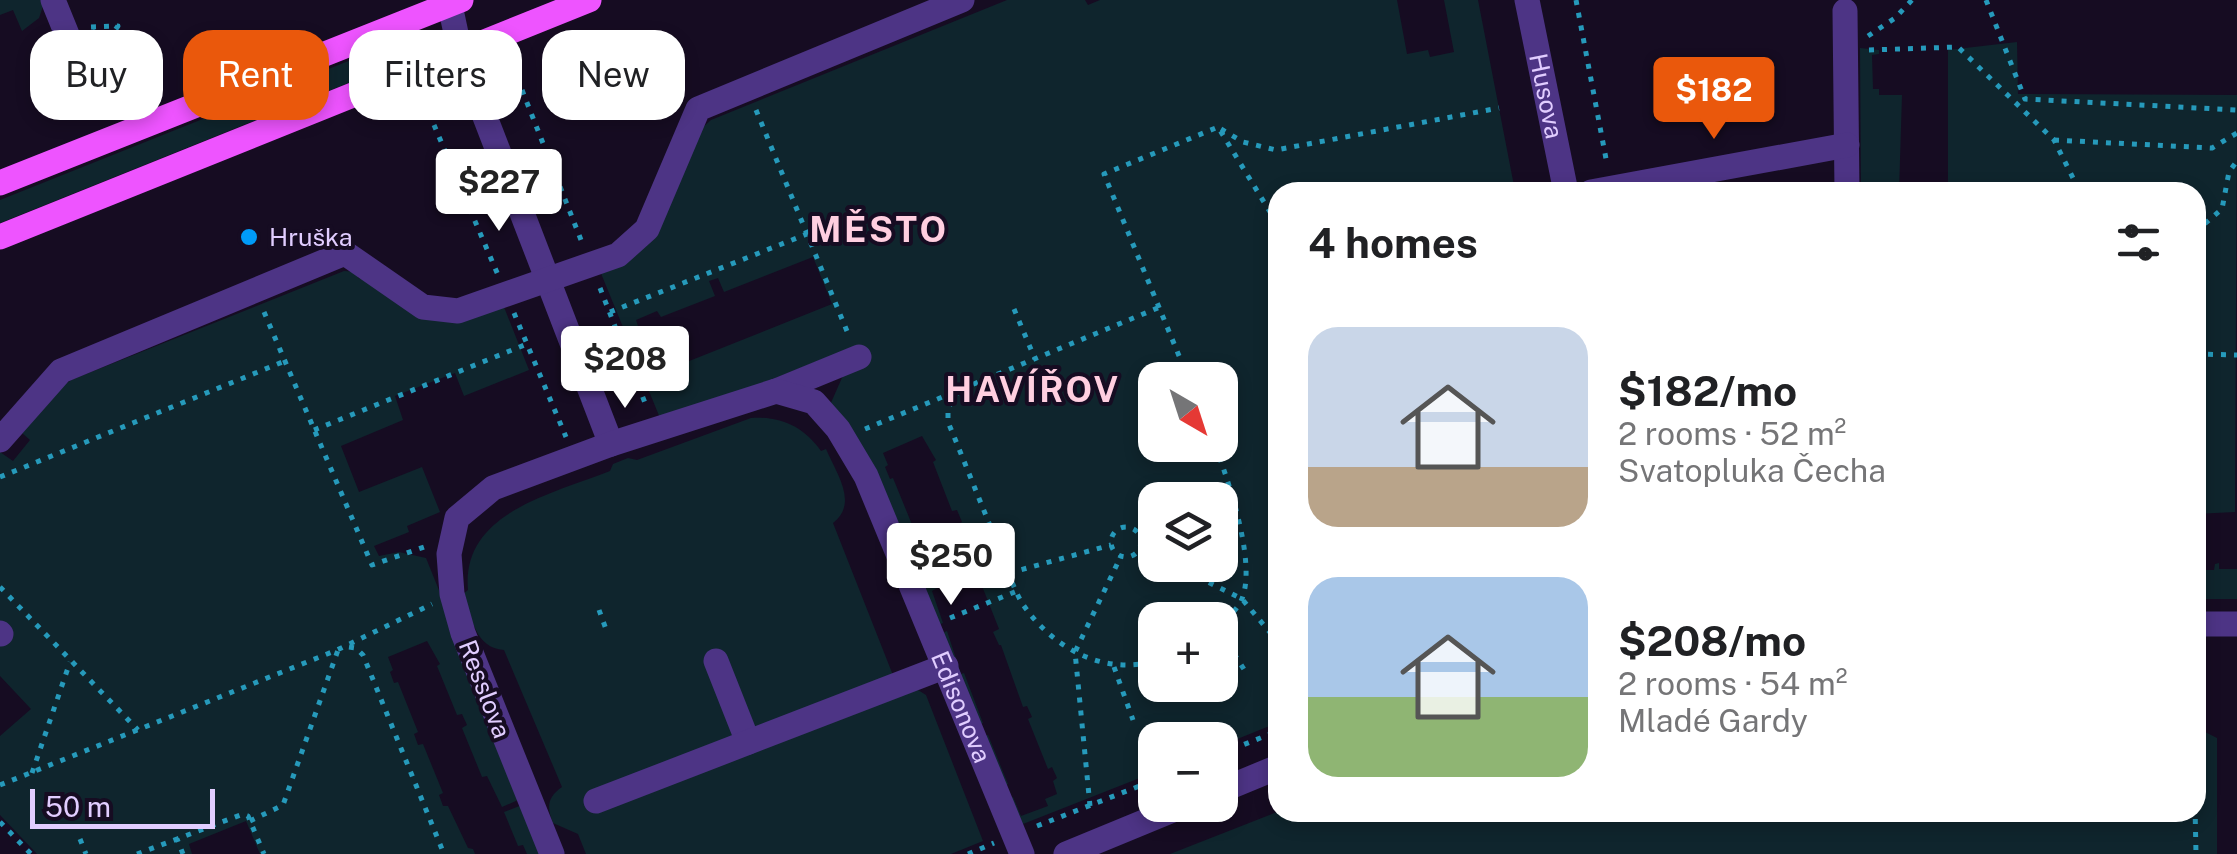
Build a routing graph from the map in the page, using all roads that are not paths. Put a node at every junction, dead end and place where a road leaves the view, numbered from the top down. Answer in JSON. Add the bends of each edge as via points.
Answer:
{"nodes":[{"id":1,"x":53,"y":0,"type":"edge"},
{"id":2,"x":590,"y":0,"type":"edge"},
{"id":3,"x":962,"y":0,"type":"edge"},
{"id":4,"x":1526,"y":0,"type":"edge"},
{"id":5,"x":456,"y":2,"type":"edge"},
{"id":6,"x":1845,"y":11,"type":"dead end"},
{"id":7,"x":66,"y":30,"type":"edge"},
{"id":8,"x":458,"y":30,"type":"edge"},
{"id":9,"x":515,"y":30,"type":"edge"},
{"id":10,"x":349,"y":96,"type":"edge"},
{"id":11,"x":485,"y":120,"type":"edge"},
{"id":12,"x":1847,"y":145,"type":"junction"},
{"id":13,"x":1564,"y":182,"type":"edge"},
{"id":14,"x":1640,"y":182,"type":"edge"},
{"id":15,"x":1847,"y":182,"type":"edge"},
{"id":16,"x":0,"y":183,"type":"edge"},
{"id":17,"x":0,"y":236,"type":"edge"},
{"id":18,"x":546,"y":282,"type":"junction"},
{"id":19,"x":856,"y":350,"type":"road end"},
{"id":20,"x":776,"y":390,"type":"junction"},
{"id":21,"x":0,"y":440,"type":"edge"},
{"id":22,"x":611,"y":444,"type":"junction"},
{"id":23,"x":2206,"y":624,"type":"edge"},
{"id":24,"x":2237,"y":624,"type":"edge"},
{"id":25,"x":716,"y":661,"type":"dead end"},
{"id":26,"x":946,"y":666,"type":"junction"},
{"id":27,"x":748,"y":742,"type":"junction"},
{"id":28,"x":1268,"y":771,"type":"edge"},
{"id":29,"x":1238,"y":784,"type":"edge"},
{"id":30,"x":596,"y":801,"type":"dead end"},
{"id":31,"x":1144,"y":822,"type":"edge"},
{"id":32,"x":1018,"y":845,"type":"edge"},
{"id":33,"x":552,"y":854,"type":"edge"},
{"id":34,"x":1066,"y":854,"type":"edge"}],
"edges":[{"from":1,"to":7,"type":"street"},
{"from":2,"to":9,"type":"main road"},
{"from":3,"to":18,"type":"street","via":[[698,109],[647,230],[618,256]]},
{"from":4,"to":13,"type":"street","name":"Husova"},
{"from":5,"to":8,"type":"street"},
{"from":5,"to":16,"type":"main road"},
{"from":6,"to":12,"type":"street","via":[[1856,49]]},
{"from":10,"to":17,"type":"main road"},
{"from":11,"to":18,"type":"street"},
{"from":12,"to":14,"type":"street"},
{"from":12,"to":15,"type":"street"},
{"from":18,"to":21,"type":"street","via":[[458,310],[424,307],[345,253],[61,371]]},
{"from":18,"to":22,"type":"street"},
{"from":19,"to":20,"type":"street"},
{"from":20,"to":22,"type":"street"},
{"from":20,"to":26,"type":"street","name":"Edisonova","via":[[814,402],[844,438]]},
{"from":22,"to":33,"type":"street","name":"Resslova","via":[[494,488],[455,527],[449,554],[463,633]]},
{"from":23,"to":24,"type":"street"},
{"from":25,"to":27,"type":"street"},
{"from":26,"to":27,"type":"street"},
{"from":26,"to":32,"type":"street","name":"Edisonova"},
{"from":27,"to":30,"type":"street"},
{"from":28,"to":29,"type":"street"},
{"from":31,"to":34,"type":"street"}]}
